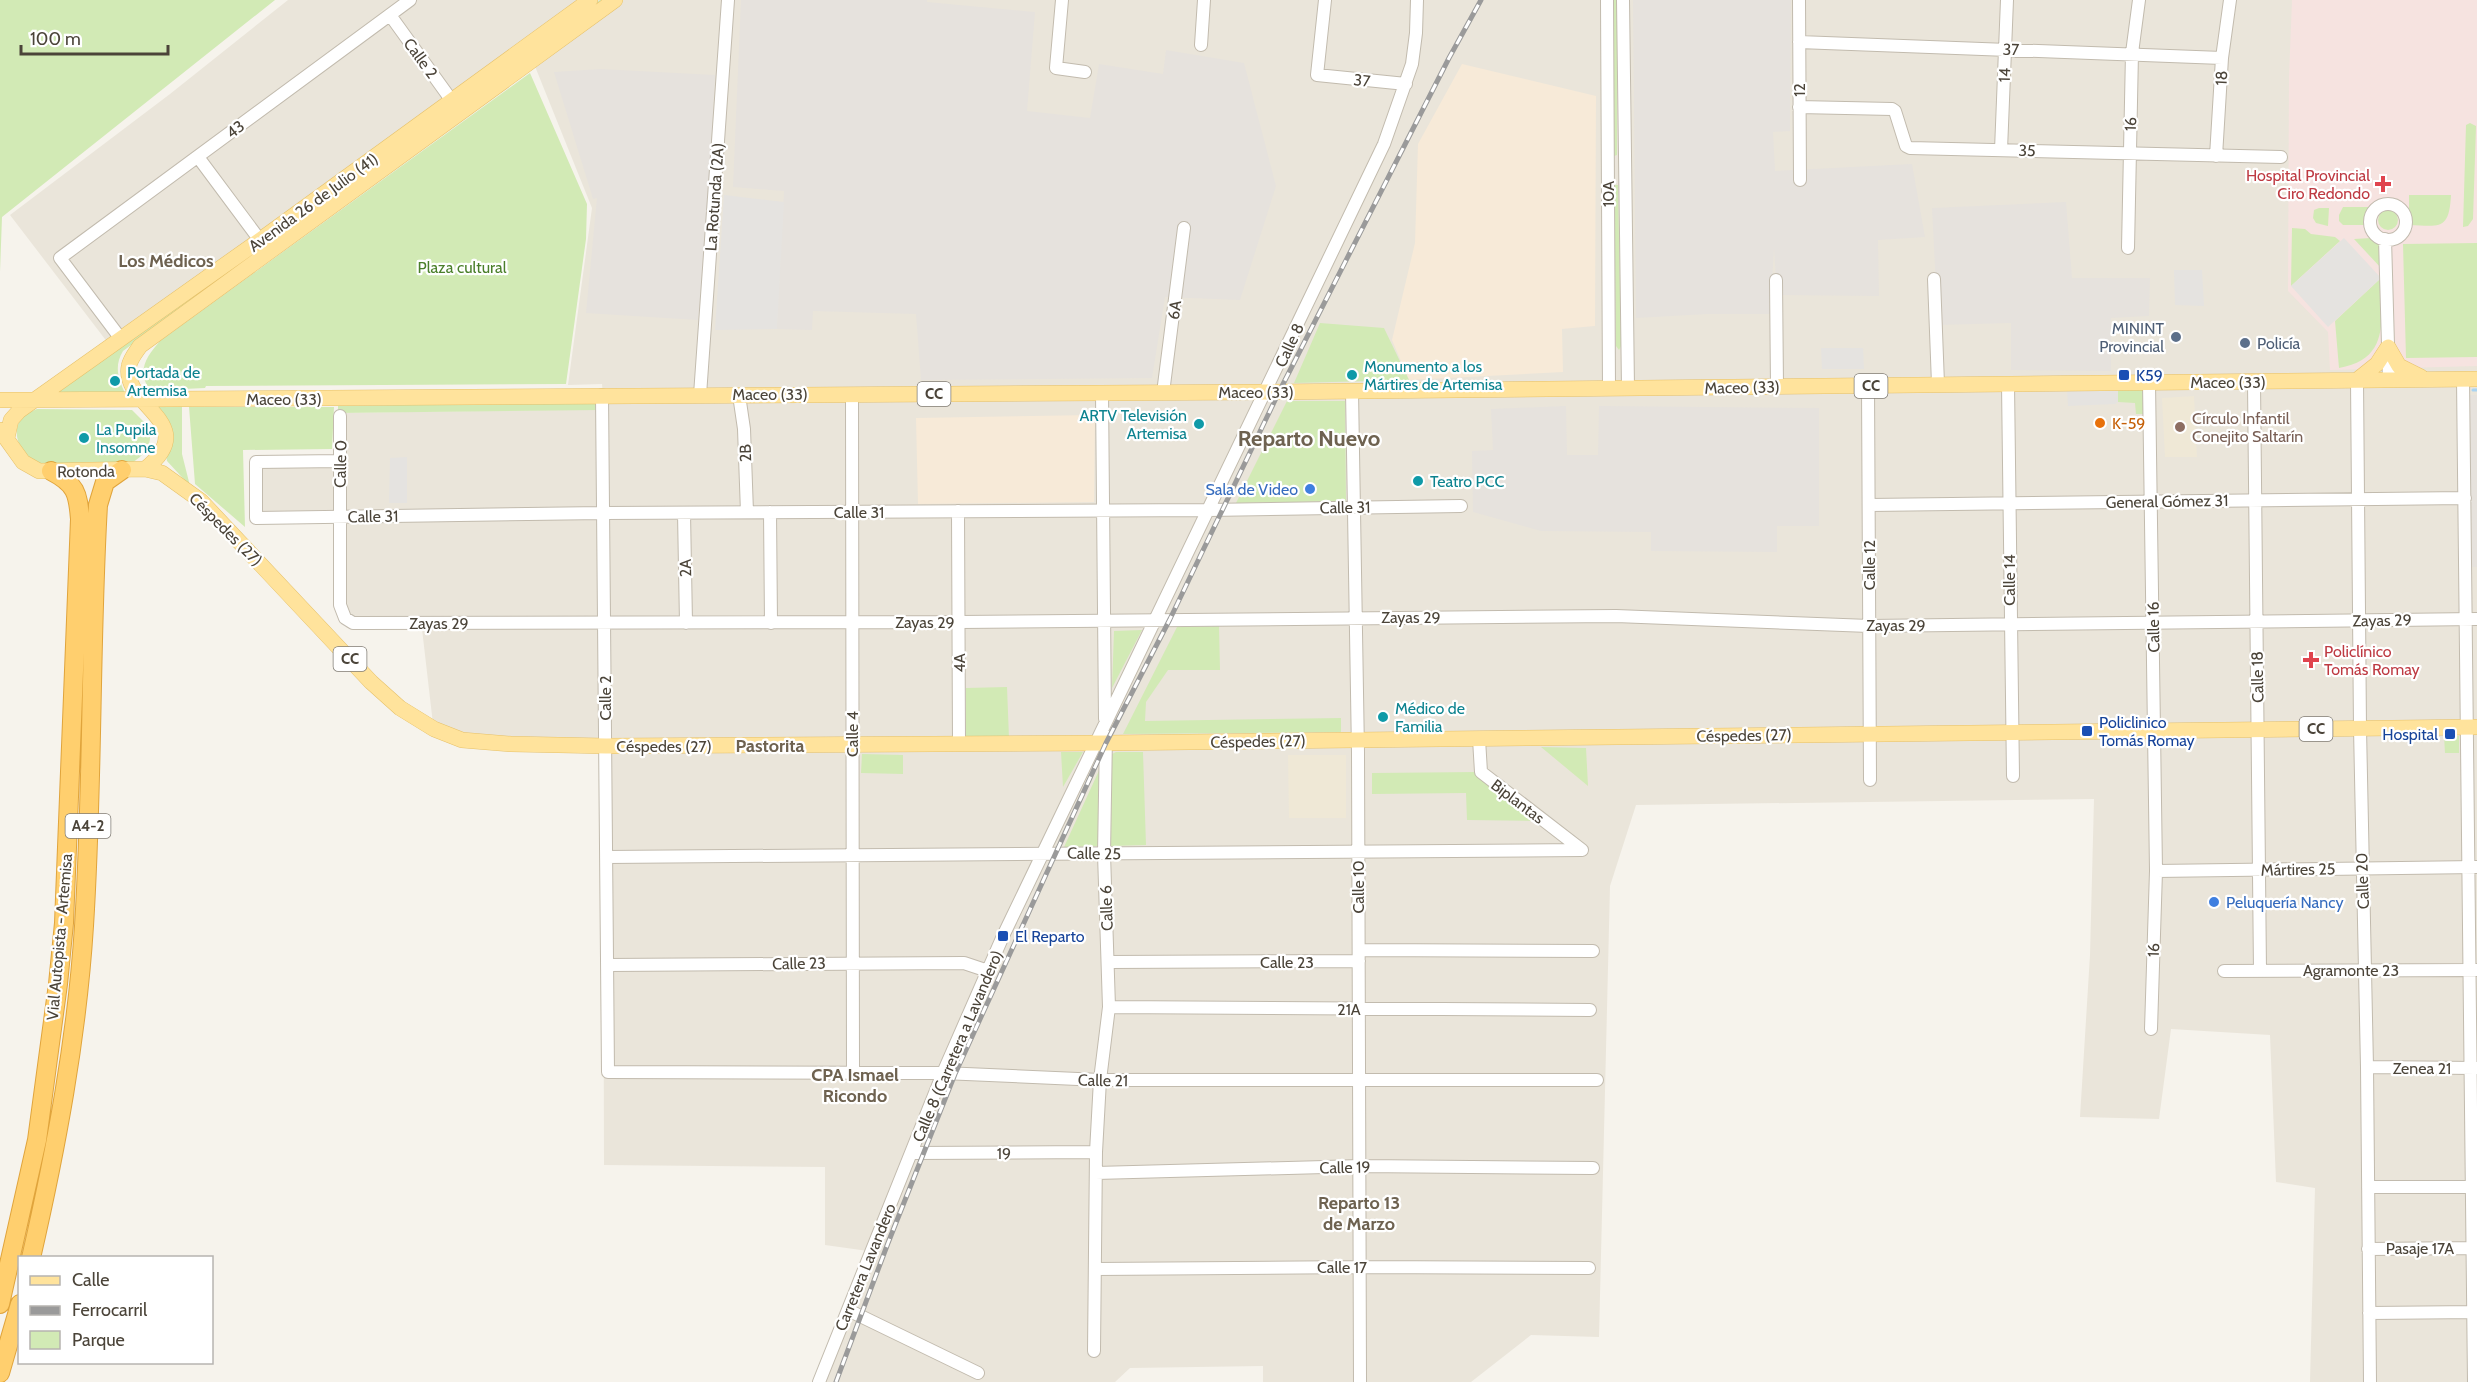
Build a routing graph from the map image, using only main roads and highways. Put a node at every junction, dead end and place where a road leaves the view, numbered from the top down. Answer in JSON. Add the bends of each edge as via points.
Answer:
{"nodes":[{"id":1,"x":590,"y":0,"type":"edge"},
{"id":2,"x":615,"y":0,"type":"edge"},
{"id":3,"x":265,"y":246,"type":"junction"},
{"id":4,"x":65,"y":379,"type":"junction"},
{"id":5,"x":2470,"y":379,"type":"edge"},
{"id":6,"x":2358,"y":380,"type":"junction"},
{"id":7,"x":2430,"y":380,"type":"junction"},
{"id":8,"x":0,"y":399,"type":"edge"},
{"id":9,"x":35,"y":400,"type":"junction"},
{"id":10,"x":142,"y":400,"type":"junction"},
{"id":11,"x":3,"y":434,"type":"edge"},
{"id":12,"x":145,"y":469,"type":"junction"},
{"id":13,"x":122,"y":470,"type":"junction"},
{"id":14,"x":51,"y":471,"type":"junction"},
{"id":15,"x":2472,"y":727,"type":"edge"},
{"id":16,"x":31,"y":1256,"type":"edge"},
{"id":17,"x":0,"y":1304,"type":"edge"},
{"id":18,"x":18,"y":1311,"type":"edge"},
{"id":19,"x":0,"y":1373,"type":"edge"}],
"edges":[{"from":1,"to":3,"type":"main road","name":"Avenida 26 de Julio (41)"},
{"from":2,"to":3,"type":"main road","name":"Avenida 26 de Julio (41)"},
{"from":3,"to":4,"type":"main road","name":"Avenida 26 de Julio (41)"},
{"from":3,"to":10,"type":"main road","name":"Avenida 26 de Julio (41)","via":[[140,346],[128,367],[129,380]]},
{"from":4,"to":8,"type":"main road","via":[[34,392]]},
{"from":4,"to":9,"type":"main road","name":"Avenida 26 de Julio (41)"},
{"from":5,"to":7,"type":"main road","name":"Maceo (33)","number":"CC"},
{"from":6,"to":7,"type":"main road","name":"Maceo (33)","number":"CC"},
{"from":6,"to":7,"type":"main road","via":[[2377,364],[2388,347],[2399,366]]},
{"from":6,"to":10,"type":"main road","name":"Maceo (33)","number":"CC"},
{"from":8,"to":9,"type":"main road","number":"CC"},
{"from":9,"to":10,"type":"main road","name":"Maceo (33)","number":"CC"},
{"from":9,"to":11,"type":"main road","name":"Rotonda","number":"CC","via":[[11,420]]},
{"from":10,"to":12,"type":"main road","via":[[158,417],[165,438],[156,460]]},
{"from":11,"to":14,"type":"main road","name":"Rotonda","number":"CC","via":[[31,468]]},
{"from":12,"to":13,"type":"main road","name":"Rotonda","number":"CC"},
{"from":12,"to":15,"type":"main road","name":"Céspedes (27)","number":"CC","via":[[162,473],[201,501],[400,708],[462,740],[606,746],[852,745]]},
{"from":13,"to":14,"type":"main road","name":"Rotonda","number":"CC"},
{"from":13,"to":16,"type":"highway","name":"Vial Autopista - Artemisa","number":"A4-2","via":[[105,482],[98,505],[84,927],[63,1101]]},
{"from":14,"to":17,"type":"highway","name":"Vial Autopista - Artemisa","number":"A4-2","via":[[65,478],[75,490],[80,519],[64,923],[37,1140]]},
{"from":18,"to":19,"type":"highway"}]}
